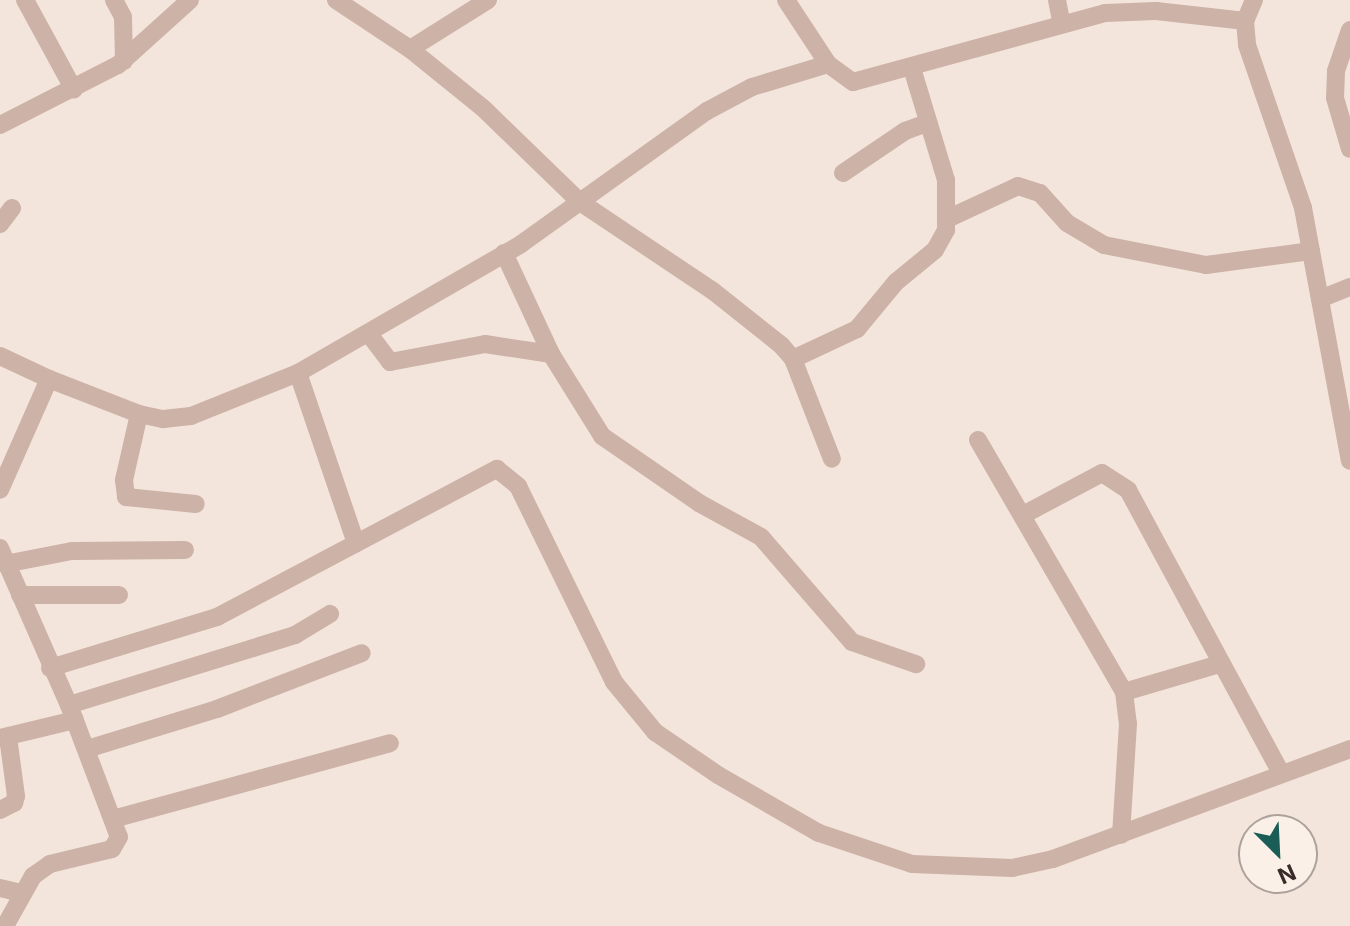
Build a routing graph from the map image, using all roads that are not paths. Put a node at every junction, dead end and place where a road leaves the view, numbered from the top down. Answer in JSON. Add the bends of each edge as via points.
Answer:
{"nodes":[{"id":1,"x":25,"y":0,"type":"edge"},
{"id":2,"x":114,"y":0,"type":"edge"},
{"id":3,"x":190,"y":0,"type":"edge"},
{"id":4,"x":336,"y":0,"type":"edge"},
{"id":5,"x":488,"y":0,"type":"edge"},
{"id":6,"x":786,"y":0,"type":"edge"},
{"id":7,"x":1057,"y":0,"type":"edge"},
{"id":8,"x":1254,"y":0,"type":"edge"},
{"id":9,"x":1157,"y":6,"type":"edge"},
{"id":10,"x":1061,"y":21,"type":"junction"},
{"id":11,"x":1245,"y":21,"type":"junction"},
{"id":12,"x":1350,"y":30,"type":"edge"},
{"id":13,"x":410,"y":49,"type":"junction"},
{"id":14,"x":124,"y":61,"type":"junction"},
{"id":15,"x":828,"y":64,"type":"junction"},
{"id":16,"x":912,"y":68,"type":"junction"},
{"id":17,"x":74,"y":90,"type":"junction"},
{"id":18,"x":927,"y":123,"type":"junction"},
{"id":19,"x":0,"y":125,"type":"edge"},
{"id":20,"x":1350,"y":149,"type":"edge"},
{"id":21,"x":843,"y":173,"type":"dead end"},
{"id":22,"x":580,"y":202,"type":"junction"},
{"id":23,"x":12,"y":208,"type":"dead end"},
{"id":24,"x":947,"y":219,"type":"junction"},
{"id":25,"x":0,"y":224,"type":"edge"},
{"id":26,"x":1311,"y":251,"type":"junction"},
{"id":27,"x":504,"y":253,"type":"junction"},
{"id":28,"x":1350,"y":287,"type":"edge"},
{"id":29,"x":1320,"y":299,"type":"junction"},
{"id":30,"x":369,"y":334,"type":"junction"},
{"id":31,"x":551,"y":354,"type":"junction"},
{"id":32,"x":0,"y":357,"type":"edge"},
{"id":33,"x":793,"y":359,"type":"junction"},
{"id":34,"x":298,"y":373,"type":"junction"},
{"id":35,"x":49,"y":379,"type":"junction"},
{"id":36,"x":139,"y":414,"type":"junction"},
{"id":37,"x":978,"y":440,"type":"dead end"},
{"id":38,"x":832,"y":459,"type":"dead end"},
{"id":39,"x":1350,"y":461,"type":"edge"},
{"id":40,"x":0,"y":490,"type":"edge"},
{"id":41,"x":196,"y":504,"type":"dead end"},
{"id":42,"x":1023,"y":515,"type":"junction"},
{"id":43,"x":356,"y":543,"type":"junction"},
{"id":44,"x":185,"y":550,"type":"dead end"},
{"id":45,"x":3,"y":556,"type":"edge"},
{"id":46,"x":20,"y":595,"type":"junction"},
{"id":47,"x":119,"y":595,"type":"dead end"},
{"id":48,"x":330,"y":614,"type":"dead end"},
{"id":49,"x":362,"y":653,"type":"dead end"},
{"id":50,"x":916,"y":664,"type":"dead end"},
{"id":51,"x":1220,"y":664,"type":"junction"},
{"id":52,"x":50,"y":668,"type":"junction"},
{"id":53,"x":1124,"y":692,"type":"junction"},
{"id":54,"x":72,"y":712,"type":"junction"},
{"id":55,"x":4,"y":737,"type":"edge"},
{"id":56,"x":390,"y":743,"type":"dead end"},
{"id":57,"x":87,"y":749,"type":"junction"},
{"id":58,"x":1350,"y":749,"type":"edge"},
{"id":59,"x":1281,"y":773,"type":"junction"},
{"id":60,"x":0,"y":810,"type":"edge"},
{"id":61,"x":113,"y":819,"type":"junction"},
{"id":62,"x":1121,"y":835,"type":"junction"},
{"id":63,"x":0,"y":888,"type":"edge"},
{"id":64,"x":22,"y":893,"type":"junction"},
{"id":65,"x":5,"y":926,"type":"edge"}],
"edges":[{"from":1,"to":17,"type":"street"},
{"from":2,"to":14,"type":"street","via":[[123,17]]},
{"from":3,"to":14,"type":"street"},
{"from":4,"to":13,"type":"street"},
{"from":5,"to":13,"type":"street"},
{"from":6,"to":15,"type":"street"},
{"from":7,"to":10,"type":"street"},
{"from":8,"to":11,"type":"street"},
{"from":9,"to":10,"type":"street"},
{"from":9,"to":11,"type":"street"},
{"from":10,"to":16,"type":"street"},
{"from":11,"to":26,"type":"street","via":[[1247,45],[1280,130]]},
{"from":12,"to":20,"type":"street","via":[[1336,71],[1335,98]]},
{"from":13,"to":22,"type":"street","via":[[484,109]]},
{"from":14,"to":17,"type":"street"},
{"from":15,"to":16,"type":"street","via":[[853,82]]},
{"from":15,"to":22,"type":"street","via":[[752,87],[707,111]]},
{"from":16,"to":18,"type":"street"},
{"from":17,"to":19,"type":"street"},
{"from":18,"to":21,"type":"street","via":[[905,131]]},
{"from":18,"to":24,"type":"street","via":[[946,180]]},
{"from":22,"to":27,"type":"street"},
{"from":22,"to":33,"type":"street","via":[[713,291]]},
{"from":23,"to":25,"type":"street"},
{"from":24,"to":26,"type":"street","via":[[1018,186],[1040,193],[1084,236],[1119,248],[1206,265]]},
{"from":24,"to":33,"type":"street","via":[[935,250],[896,282],[857,329]]},
{"from":26,"to":29,"type":"street"},
{"from":27,"to":30,"type":"street"},
{"from":27,"to":31,"type":"street"},
{"from":28,"to":29,"type":"street"},
{"from":29,"to":39,"type":"street"},
{"from":30,"to":31,"type":"street","via":[[390,362],[485,344]]},
{"from":30,"to":34,"type":"street"},
{"from":31,"to":50,"type":"street","via":[[602,436],[622,454],[761,537],[852,642]]},
{"from":32,"to":35,"type":"street"},
{"from":33,"to":38,"type":"street"},
{"from":34,"to":36,"type":"street","via":[[191,416],[163,419]]},
{"from":34,"to":43,"type":"street"},
{"from":35,"to":36,"type":"street"},
{"from":35,"to":40,"type":"street"},
{"from":36,"to":41,"type":"street","via":[[124,480],[126,497]]},
{"from":37,"to":42,"type":"street"},
{"from":42,"to":51,"type":"street","via":[[1086,479],[1102,473],[1115,477],[1128,490],[1173,570]]},
{"from":42,"to":53,"type":"street"},
{"from":43,"to":52,"type":"street","via":[[217,617]]},
{"from":43,"to":62,"type":"street","via":[[497,469],[518,486],[614,682],[632,708],[655,732],[718,775],[819,833],[912,864],[1012,868]]},
{"from":44,"to":45,"type":"street"},
{"from":45,"to":46,"type":"street"},
{"from":46,"to":47,"type":"street"},
{"from":46,"to":52,"type":"street"},
{"from":48,"to":54,"type":"street","via":[[295,635]]},
{"from":49,"to":57,"type":"street","via":[[217,709]]},
{"from":51,"to":53,"type":"street"},
{"from":51,"to":59,"type":"street"},
{"from":52,"to":54,"type":"street"},
{"from":53,"to":62,"type":"street","via":[[1128,724]]},
{"from":54,"to":55,"type":"street"},
{"from":54,"to":57,"type":"street"},
{"from":55,"to":60,"type":"street","via":[[16,796]]},
{"from":56,"to":61,"type":"street"},
{"from":57,"to":61,"type":"street"},
{"from":58,"to":59,"type":"street"},
{"from":59,"to":62,"type":"street"},
{"from":61,"to":64,"type":"street","via":[[119,837],[112,849],[50,864]]},
{"from":63,"to":64,"type":"street"},
{"from":64,"to":65,"type":"street"}]}
